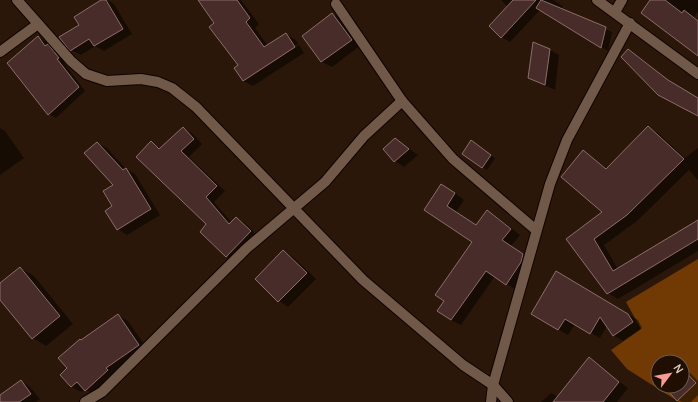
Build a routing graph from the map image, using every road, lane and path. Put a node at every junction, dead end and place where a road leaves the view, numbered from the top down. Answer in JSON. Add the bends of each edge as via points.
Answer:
{"nodes":[{"id":1,"x":17,"y":0,"type":"edge"},
{"id":2,"x":597,"y":0,"type":"edge"},
{"id":3,"x":622,"y":0,"type":"edge"},
{"id":4,"x":336,"y":4,"type":"dead end"},
{"id":5,"x":615,"y":12,"type":"junction"},
{"id":6,"x":630,"y":23,"type":"junction"},
{"id":7,"x":38,"y":24,"type":"junction"},
{"id":8,"x":0,"y":52,"type":"edge"},
{"id":9,"x":698,"y":74,"type":"edge"},
{"id":10,"x":402,"y":101,"type":"junction"},
{"id":11,"x":294,"y":210,"type":"junction"},
{"id":12,"x":536,"y":230,"type":"junction"},
{"id":13,"x":493,"y":385,"type":"junction"},
{"id":14,"x":85,"y":402,"type":"edge"},
{"id":15,"x":491,"y":402,"type":"edge"},
{"id":16,"x":508,"y":402,"type":"edge"}],
"edges":[{"from":1,"to":7,"type":"street"},
{"from":2,"to":5,"type":"street"},
{"from":3,"to":5,"type":"street"},
{"from":4,"to":10,"type":"street"},
{"from":5,"to":6,"type":"street"},
{"from":6,"to":9,"type":"street"},
{"from":6,"to":12,"type":"street","via":[[567,140]]},
{"from":7,"to":8,"type":"street"},
{"from":7,"to":11,"type":"street","via":[[86,74],[107,81],[141,79],[172,88],[196,107]]},
{"from":10,"to":11,"type":"street","via":[[364,136],[324,182]]},
{"from":10,"to":12,"type":"street","via":[[453,159]]},
{"from":11,"to":13,"type":"street","via":[[363,280],[463,365]]},
{"from":11,"to":14,"type":"street","via":[[247,248],[102,392]]},
{"from":12,"to":13,"type":"street"},
{"from":13,"to":15,"type":"street"},
{"from":13,"to":16,"type":"street"}]}
